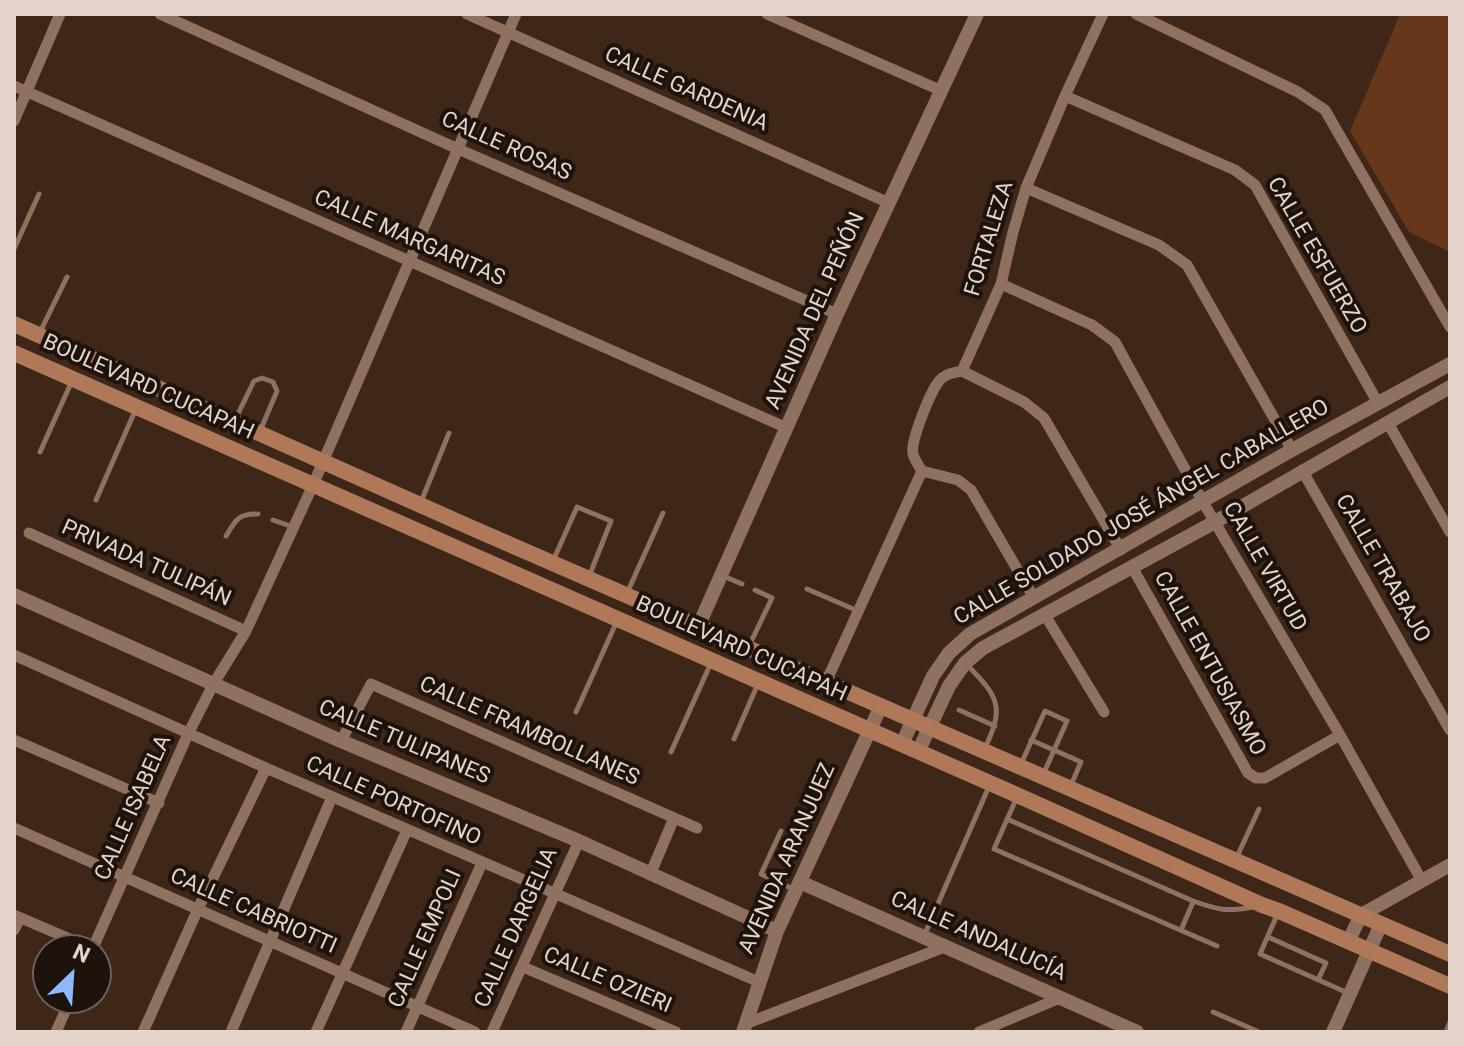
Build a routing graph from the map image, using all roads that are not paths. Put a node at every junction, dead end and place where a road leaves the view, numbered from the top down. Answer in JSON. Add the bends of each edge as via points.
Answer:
{"nodes":[{"id":1,"x":60,"y":14,"type":"edge"},
{"id":2,"x":160,"y":14,"type":"edge"},
{"id":3,"x":467,"y":14,"type":"edge"},
{"id":4,"x":516,"y":14,"type":"edge"},
{"id":5,"x":767,"y":14,"type":"edge"},
{"id":6,"x":977,"y":14,"type":"edge"},
{"id":7,"x":1103,"y":14,"type":"edge"},
{"id":8,"x":1136,"y":14,"type":"edge"},
{"id":9,"x":508,"y":32,"type":"junction"},
{"id":10,"x":14,"y":86,"type":"edge"},
{"id":11,"x":27,"y":91,"type":"junction"},
{"id":12,"x":942,"y":91,"type":"junction"},
{"id":13,"x":1065,"y":96,"type":"junction"},
{"id":14,"x":14,"y":121,"type":"edge"},
{"id":15,"x":458,"y":149,"type":"junction"},
{"id":16,"x":1026,"y":188,"type":"junction"},
{"id":17,"x":39,"y":194,"type":"dead end"},
{"id":18,"x":889,"y":203,"type":"junction"},
{"id":19,"x":14,"y":249,"type":"edge"},
{"id":20,"x":408,"y":261,"type":"junction"},
{"id":21,"x":67,"y":277,"type":"dead end"},
{"id":22,"x":1001,"y":284,"type":"junction"},
{"id":23,"x":837,"y":314,"type":"junction"},
{"id":24,"x":14,"y":324,"type":"edge"},
{"id":25,"x":1450,"y":327,"type":"edge"},
{"id":26,"x":39,"y":335,"type":"junction"},
{"id":27,"x":14,"y":353,"type":"edge"},
{"id":28,"x":1450,"y":364,"type":"edge"},
{"id":29,"x":962,"y":371,"type":"junction"},
{"id":30,"x":73,"y":378,"type":"junction"},
{"id":31,"x":1450,"y":387,"type":"edge"},
{"id":32,"x":1378,"y":403,"type":"junction"},
{"id":33,"x":137,"y":407,"type":"junction"},
{"id":34,"x":234,"y":422,"type":"junction"},
{"id":35,"x":1388,"y":423,"type":"junction"},
{"id":36,"x":787,"y":428,"type":"junction"},
{"id":37,"x":259,"y":433,"type":"junction"},
{"id":38,"x":449,"y":433,"type":"dead end"},
{"id":39,"x":1292,"y":450,"type":"junction"},
{"id":40,"x":40,"y":452,"type":"dead end"},
{"id":41,"x":323,"y":462,"type":"junction"},
{"id":42,"x":1302,"y":470,"type":"junction"},
{"id":43,"x":922,"y":471,"type":"junction"},
{"id":44,"x":313,"y":485,"type":"junction"},
{"id":45,"x":96,"y":500,"type":"dead end"},
{"id":46,"x":1203,"y":502,"type":"junction"},
{"id":47,"x":420,"y":505,"type":"junction"},
{"id":48,"x":663,"y":513,"type":"dead end"},
{"id":49,"x":258,"y":514,"type":"dead end"},
{"id":50,"x":273,"y":520,"type":"dead end"},
{"id":51,"x":1215,"y":522,"type":"junction"},
{"id":52,"x":294,"y":528,"type":"junction"},
{"id":53,"x":1450,"y":532,"type":"edge"},
{"id":54,"x":29,"y":533,"type":"dead end"},
{"id":55,"x":226,"y":536,"type":"dead end"},
{"id":56,"x":1121,"y":550,"type":"junction"},
{"id":57,"x":552,"y":563,"type":"junction"},
{"id":58,"x":1132,"y":567,"type":"junction"},
{"id":59,"x":721,"y":575,"type":"junction"},
{"id":60,"x":588,"y":579,"type":"junction"},
{"id":61,"x":742,"y":584,"type":"dead end"},
{"id":62,"x":807,"y":589,"type":"dead end"},
{"id":63,"x":755,"y":590,"type":"dead end"},
{"id":64,"x":14,"y":595,"type":"edge"},
{"id":65,"x":626,"y":596,"type":"junction"},
{"id":66,"x":1034,"y":598,"type":"junction"},
{"id":67,"x":858,"y":611,"type":"junction"},
{"id":68,"x":1045,"y":615,"type":"junction"},
{"id":69,"x":618,"y":619,"type":"junction"},
{"id":70,"x":698,"y":627,"type":"junction"},
{"id":71,"x":246,"y":631,"type":"junction"},
{"id":72,"x":748,"y":649,"type":"junction"},
{"id":73,"x":14,"y":655,"type":"edge"},
{"id":74,"x":712,"y":660,"type":"junction"},
{"id":75,"x":965,"y":663,"type":"junction"},
{"id":76,"x":759,"y":681,"type":"junction"},
{"id":77,"x":826,"y":682,"type":"junction"},
{"id":78,"x":214,"y":683,"type":"junction"},
{"id":79,"x":881,"y":706,"type":"junction"},
{"id":80,"x":959,"y":710,"type":"dead end"},
{"id":81,"x":576,"y":712,"type":"dead end"},
{"id":82,"x":1104,"y":712,"type":"dead end"},
{"id":83,"x":913,"y":720,"type":"junction"},
{"id":84,"x":929,"y":727,"type":"junction"},
{"id":85,"x":995,"y":727,"type":"junction"},
{"id":86,"x":1450,"y":730,"type":"edge"},
{"id":87,"x":869,"y":731,"type":"junction"},
{"id":88,"x":188,"y":734,"type":"junction"},
{"id":89,"x":1340,"y":735,"type":"junction"},
{"id":90,"x":734,"y":739,"type":"dead end"},
{"id":91,"x":14,"y":740,"type":"edge"},
{"id":92,"x":1031,"y":740,"type":"junction"},
{"id":93,"x":341,"y":741,"type":"junction"},
{"id":94,"x":902,"y":744,"type":"junction"},
{"id":95,"x":984,"y":751,"type":"junction"},
{"id":96,"x":1054,"y":751,"type":"junction"},
{"id":97,"x":671,"y":752,"type":"dead end"},
{"id":98,"x":918,"y":752,"type":"junction"},
{"id":99,"x":1020,"y":766,"type":"junction"},
{"id":100,"x":266,"y":768,"type":"junction"},
{"id":101,"x":1042,"y":776,"type":"junction"},
{"id":102,"x":990,"y":783,"type":"junction"},
{"id":103,"x":1070,"y":788,"type":"junction"},
{"id":104,"x":1017,"y":795,"type":"junction"},
{"id":105,"x":332,"y":797,"type":"junction"},
{"id":106,"x":159,"y":803,"type":"junction"},
{"id":107,"x":1259,"y":809,"type":"dead end"},
{"id":108,"x":674,"y":818,"type":"junction"},
{"id":109,"x":1007,"y":819,"type":"junction"},
{"id":110,"x":14,"y":828,"type":"edge"},
{"id":111,"x":697,"y":828,"type":"dead end"},
{"id":112,"x":407,"y":830,"type":"junction"},
{"id":113,"x":781,"y":831,"type":"dead end"},
{"id":114,"x":579,"y":841,"type":"junction"},
{"id":115,"x":1236,"y":860,"type":"junction"},
{"id":116,"x":482,"y":863,"type":"junction"},
{"id":117,"x":1450,"y":865,"type":"edge"},
{"id":118,"x":650,"y":875,"type":"junction"},
{"id":119,"x":125,"y":878,"type":"junction"},
{"id":120,"x":1422,"y":881,"type":"junction"},
{"id":121,"x":798,"y":886,"type":"junction"},
{"id":122,"x":555,"y":894,"type":"junction"},
{"id":123,"x":1193,"y":901,"type":"junction"},
{"id":124,"x":1262,"y":905,"type":"junction"},
{"id":125,"x":198,"y":909,"type":"junction"},
{"id":126,"x":1279,"y":911,"type":"junction"},
{"id":127,"x":1361,"y":915,"type":"junction"},
{"id":128,"x":17,"y":916,"type":"edge"},
{"id":129,"x":1381,"y":924,"type":"junction"},
{"id":130,"x":14,"y":930,"type":"edge"},
{"id":131,"x":1181,"y":930,"type":"junction"},
{"id":132,"x":777,"y":931,"type":"junction"},
{"id":133,"x":58,"y":934,"type":"edge"},
{"id":134,"x":99,"y":934,"type":"edge"},
{"id":135,"x":924,"y":936,"type":"junction"},
{"id":136,"x":1268,"y":937,"type":"junction"},
{"id":137,"x":271,"y":941,"type":"junction"},
{"id":138,"x":1348,"y":942,"type":"junction"},
{"id":139,"x":947,"y":946,"type":"junction"},
{"id":140,"x":1217,"y":946,"type":"dead end"},
{"id":141,"x":1369,"y":951,"type":"junction"},
{"id":142,"x":1448,"y":952,"type":"edge"},
{"id":143,"x":523,"y":967,"type":"junction"},
{"id":144,"x":342,"y":973,"type":"junction"},
{"id":145,"x":1318,"y":980,"type":"junction"},
{"id":146,"x":759,"y":982,"type":"junction"},
{"id":147,"x":1450,"y":986,"type":"edge"},
{"id":148,"x":1350,"y":994,"type":"junction"},
{"id":149,"x":1060,"y":998,"type":"junction"},
{"id":150,"x":417,"y":1007,"type":"junction"},
{"id":151,"x":1213,"y":1012,"type":"dead end"},
{"id":152,"x":1450,"y":1022,"type":"edge"},
{"id":153,"x":744,"y":1028,"type":"edge"},
{"id":154,"x":1338,"y":1031,"type":"edge"},
{"id":155,"x":143,"y":1032,"type":"edge"},
{"id":156,"x":231,"y":1032,"type":"edge"},
{"id":157,"x":316,"y":1032,"type":"edge"},
{"id":158,"x":406,"y":1032,"type":"edge"},
{"id":159,"x":475,"y":1032,"type":"edge"},
{"id":160,"x":492,"y":1032,"type":"edge"},
{"id":161,"x":676,"y":1032,"type":"edge"},
{"id":162,"x":979,"y":1032,"type":"edge"},
{"id":163,"x":1137,"y":1032,"type":"edge"},
{"id":164,"x":1259,"y":1032,"type":"edge"},
{"id":165,"x":1446,"y":1032,"type":"edge"}],
"edges":[{"from":1,"to":11,"type":"street"},
{"from":2,"to":15,"type":"street","name":"CALLE ROSAS"},
{"from":3,"to":9,"type":"street","name":"CALLE GARDENIA"},
{"from":4,"to":9,"type":"street","name":"CALLE ISABELA"},
{"from":5,"to":12,"type":"street"},
{"from":6,"to":12,"type":"street","name":"AVENIDA DEL PEÑÓN"},
{"from":7,"to":13,"type":"street","name":"FORTALEZA"},
{"from":8,"to":25,"type":"street","via":[[1325,110]]},
{"from":9,"to":15,"type":"street","name":"CALLE ISABELA"},
{"from":9,"to":18,"type":"street","name":"CALLE GARDENIA"},
{"from":10,"to":11,"type":"street","name":"CALLE MARGARITAS"},
{"from":11,"to":14,"type":"street"},
{"from":11,"to":20,"type":"street","name":"CALLE MARGARITAS"},
{"from":12,"to":18,"type":"street","name":"AVENIDA DEL PEÑÓN"},
{"from":13,"to":16,"type":"street","name":"FORTALEZA"},
{"from":13,"to":32,"type":"street","name":"CALLE ESFUERZO","via":[[1235,170],[1255,185]]},
{"from":15,"to":20,"type":"street","name":"CALLE ISABELA"},
{"from":15,"to":23,"type":"street","name":"CALLE ROSAS"},
{"from":16,"to":22,"type":"street","name":"FORTALEZA"},
{"from":16,"to":39,"type":"street","via":[[1159,245],[1187,265]]},
{"from":17,"to":19,"type":"lane"},
{"from":18,"to":23,"type":"street","name":"AVENIDA DEL PEÑÓN"},
{"from":20,"to":36,"type":"street","name":"CALLE MARGARITAS"},
{"from":20,"to":41,"type":"street","name":"CALLE ISABELA"},
{"from":21,"to":26,"type":"lane"},
{"from":22,"to":29,"type":"street","name":"FORTALEZA"},
{"from":22,"to":46,"type":"street","name":"CALLE VIRTUD","via":[[1092,325],[1115,342]]},
{"from":23,"to":36,"type":"street","name":"AVENIDA DEL PEÑÓN"},
{"from":24,"to":26,"type":"main road","name":"BOULEVARD CUCAPAH"},
{"from":26,"to":34,"type":"main road","name":"BOULEVARD CUCAPAH"},
{"from":27,"to":30,"type":"main road","name":"BOULEVARD CUCAPAH"},
{"from":28,"to":32,"type":"street","name":"CALLE SOLDADO JOSÉ ÁNGEL CABALLERO"},
{"from":29,"to":43,"type":"street","name":"FORTALEZA","via":[[949,373],[934,388],[913,443]]},
{"from":29,"to":56,"type":"street","via":[[1044,418]]},
{"from":30,"to":33,"type":"main road","name":"BOULEVARD CUCAPAH"},
{"from":30,"to":40,"type":"lane"},
{"from":31,"to":35,"type":"street","name":"CALLE SOLDADO JOSÉ ÁNGEL CABALLERO"},
{"from":32,"to":39,"type":"street","name":"CALLE SOLDADO JOSÉ ÁNGEL CABALLERO"},
{"from":33,"to":44,"type":"main road","name":"BOULEVARD CUCAPAH"},
{"from":33,"to":45,"type":"lane"},
{"from":34,"to":37,"type":"main road","name":"BOULEVARD CUCAPAH"},
{"from":34,"to":37,"type":"lane","via":[[254,381],[273,382],[277,391]]},
{"from":35,"to":42,"type":"street","name":"CALLE SOLDADO JOSÉ ÁNGEL CABALLERO"},
{"from":35,"to":53,"type":"street"},
{"from":36,"to":59,"type":"street","name":"AVENIDA DEL PEÑÓN"},
{"from":37,"to":41,"type":"main road","name":"BOULEVARD CUCAPAH"},
{"from":38,"to":47,"type":"lane"},
{"from":39,"to":46,"type":"street","name":"CALLE SOLDADO JOSÉ ÁNGEL CABALLERO"},
{"from":41,"to":44,"type":"street","name":"CALLE ISABELA"},
{"from":41,"to":47,"type":"main road","name":"BOULEVARD CUCAPAH"},
{"from":42,"to":51,"type":"street","name":"CALLE SOLDADO JOSÉ ÁNGEL CABALLERO"},
{"from":42,"to":86,"type":"street","name":"CALLE TRABAJO"},
{"from":43,"to":66,"type":"street","via":[[958,480],[971,490]]},
{"from":43,"to":67,"type":"street"},
{"from":44,"to":52,"type":"street","name":"CALLE ISABELA"},
{"from":44,"to":69,"type":"main road","name":"BOULEVARD CUCAPAH"},
{"from":46,"to":51,"type":"street","name":"CALLE VIRTUD"},
{"from":46,"to":56,"type":"street","name":"CALLE SOLDADO JOSÉ ÁNGEL CABALLERO"},
{"from":47,"to":57,"type":"main road","name":"BOULEVARD CUCAPAH"},
{"from":48,"to":65,"type":"lane"},
{"from":49,"to":55,"type":"lane","via":[[237,519]]},
{"from":50,"to":52,"type":"lane"},
{"from":51,"to":58,"type":"street","name":"CALLE SOLDADO JOSÉ ÁNGEL CABALLERO"},
{"from":51,"to":89,"type":"street","name":"CALLE VIRTUD"},
{"from":52,"to":71,"type":"street","name":"CALLE ISABELA"},
{"from":54,"to":71,"type":"street","name":"PRIVADA TULIPÁN"},
{"from":56,"to":66,"type":"street","name":"CALLE SOLDADO JOSÉ ÁNGEL CABALLERO"},
{"from":57,"to":60,"type":"main road","name":"BOULEVARD CUCAPAH"},
{"from":57,"to":60,"type":"lane","via":[[577,507],[611,521]]},
{"from":58,"to":68,"type":"street","name":"CALLE SOLDADO JOSÉ ÁNGEL CABALLERO"},
{"from":58,"to":89,"type":"street","name":"CALLE ENTUSIASMO","via":[[1248,773],[1265,778]]},
{"from":59,"to":61,"type":"lane"},
{"from":59,"to":70,"type":"street","name":"AVENIDA DEL PEÑÓN"},
{"from":60,"to":65,"type":"main road","name":"BOULEVARD CUCAPAH"},
{"from":62,"to":67,"type":"lane"},
{"from":63,"to":72,"type":"lane","via":[[772,598]]},
{"from":64,"to":78,"type":"street","name":"CALLE TULIPANES"},
{"from":65,"to":70,"type":"main road","name":"BOULEVARD CUCAPAH"},
{"from":66,"to":83,"type":"street","name":"CALLE SOLDADO JOSÉ ÁNGEL CABALLERO","via":[[970,634],[949,653]]},
{"from":67,"to":77,"type":"street"},
{"from":68,"to":75,"type":"street","name":"CALLE SOLDADO JOSÉ ÁNGEL CABALLERO"},
{"from":68,"to":82,"type":"street"},
{"from":69,"to":74,"type":"main road","name":"BOULEVARD CUCAPAH"},
{"from":69,"to":81,"type":"lane"},
{"from":70,"to":72,"type":"main road","name":"BOULEVARD CUCAPAH"},
{"from":71,"to":78,"type":"street","name":"CALLE ISABELA"},
{"from":72,"to":77,"type":"main road","name":"BOULEVARD CUCAPAH"},
{"from":73,"to":88,"type":"street","name":"CALLE PORTOFINO"},
{"from":74,"to":76,"type":"main road","name":"BOULEVARD CUCAPAH"},
{"from":74,"to":97,"type":"lane"},
{"from":75,"to":84,"type":"street","name":"CALLE SOLDADO JOSÉ ÁNGEL CABALLERO"},
{"from":75,"to":85,"type":"lane","via":[[992,692]]},
{"from":76,"to":87,"type":"main road","name":"BOULEVARD CUCAPAH"},
{"from":76,"to":90,"type":"lane"},
{"from":77,"to":79,"type":"main road","name":"BOULEVARD CUCAPAH"},
{"from":78,"to":88,"type":"street","name":"CALLE ISABELA"},
{"from":78,"to":93,"type":"street","name":"CALLE TULIPANES"},
{"from":79,"to":83,"type":"main road","name":"BOULEVARD CUCAPAH"},
{"from":79,"to":87,"type":"street","name":"AVENIDA ARANJUEZ"},
{"from":80,"to":85,"type":"lane"},
{"from":83,"to":84,"type":"main road","name":"BOULEVARD CUCAPAH"},
{"from":83,"to":94,"type":"street","name":"CALLE SOLDADO JOSÉ ÁNGEL CABALLERO"},
{"from":84,"to":95,"type":"main road","name":"BOULEVARD CUCAPAH"},
{"from":84,"to":98,"type":"street","name":"CALLE SOLDADO JOSÉ ÁNGEL CABALLERO"},
{"from":85,"to":95,"type":"lane"},
{"from":87,"to":94,"type":"main road","name":"BOULEVARD CUCAPAH"},
{"from":87,"to":121,"type":"street","name":"AVENIDA ARANJUEZ"},
{"from":88,"to":100,"type":"street","name":"CALLE PORTOFINO"},
{"from":88,"to":106,"type":"street","name":"CALLE ISABELA"},
{"from":89,"to":120,"type":"street","name":"CALLE VIRTUD"},
{"from":91,"to":106,"type":"street"},
{"from":92,"to":96,"type":"lane"},
{"from":92,"to":96,"type":"lane","via":[[1045,711],[1067,721]]},
{"from":92,"to":99,"type":"lane"},
{"from":93,"to":108,"type":"street","name":"CALLE FRAMBOLLANES","via":[[371,684]]},
{"from":93,"to":114,"type":"street","name":"CALLE TULIPANES"},
{"from":94,"to":98,"type":"main road","name":"BOULEVARD CUCAPAH"},
{"from":95,"to":99,"type":"main road","name":"BOULEVARD CUCAPAH"},
{"from":96,"to":101,"type":"lane"},
{"from":96,"to":103,"type":"lane","via":[[1081,762]]},
{"from":98,"to":102,"type":"main road","name":"BOULEVARD CUCAPAH"},
{"from":99,"to":101,"type":"main road","name":"BOULEVARD CUCAPAH"},
{"from":100,"to":105,"type":"street","name":"CALLE PORTOFINO"},
{"from":100,"to":125,"type":"street"},
{"from":101,"to":103,"type":"main road","name":"BOULEVARD CUCAPAH"},
{"from":102,"to":104,"type":"main road","name":"BOULEVARD CUCAPAH"},
{"from":102,"to":135,"type":"lane"},
{"from":103,"to":115,"type":"main road","name":"BOULEVARD CUCAPAH"},
{"from":104,"to":109,"type":"lane"},
{"from":104,"to":124,"type":"main road","name":"BOULEVARD CUCAPAH"},
{"from":105,"to":112,"type":"street","name":"CALLE PORTOFINO"},
{"from":105,"to":137,"type":"street"},
{"from":106,"to":119,"type":"street","name":"CALLE ISABELA"},
{"from":107,"to":115,"type":"lane"},
{"from":108,"to":111,"type":"street"},
{"from":108,"to":118,"type":"street"},
{"from":109,"to":123,"type":"lane"},
{"from":109,"to":131,"type":"lane","via":[[994,849]]},
{"from":110,"to":119,"type":"street","name":"CALLE CABRIOTTI"},
{"from":112,"to":116,"type":"street","name":"CALLE PORTOFINO"},
{"from":112,"to":144,"type":"street"},
{"from":113,"to":121,"type":"lane","via":[[761,874]]},
{"from":114,"to":118,"type":"street","name":"CALLE TULIPANES"},
{"from":114,"to":122,"type":"street","name":"CALLE DARGELIA"},
{"from":115,"to":127,"type":"main road","name":"BOULEVARD CUCAPAH"},
{"from":116,"to":122,"type":"street","name":"CALLE PORTOFINO"},
{"from":116,"to":150,"type":"street","name":"CALLE EMPOLI"},
{"from":117,"to":120,"type":"street"},
{"from":118,"to":132,"type":"street","name":"CALLE TULIPANES"},
{"from":119,"to":125,"type":"street","name":"CALLE CABRIOTTI"},
{"from":119,"to":134,"type":"street","name":"CALLE ISABELA"},
{"from":120,"to":127,"type":"street"},
{"from":121,"to":132,"type":"street","name":"AVENIDA ARANJUEZ"},
{"from":121,"to":135,"type":"street","name":"CALLE ANDALUCÍA"},
{"from":122,"to":143,"type":"street","name":"CALLE DARGELIA"},
{"from":122,"to":146,"type":"street","name":"CALLE PORTOFINO"},
{"from":123,"to":124,"type":"lane","via":[[1220,911]]},
{"from":123,"to":131,"type":"lane"},
{"from":124,"to":126,"type":"main road","name":"BOULEVARD CUCAPAH"},
{"from":125,"to":137,"type":"street","name":"CALLE CABRIOTTI"},
{"from":125,"to":155,"type":"street"},
{"from":126,"to":136,"type":"lane"},
{"from":126,"to":138,"type":"main road","name":"BOULEVARD CUCAPAH"},
{"from":127,"to":129,"type":"main road","name":"BOULEVARD CUCAPAH"},
{"from":127,"to":138,"type":"street"},
{"from":128,"to":130,"type":"street"},
{"from":128,"to":133,"type":"street"},
{"from":129,"to":141,"type":"street"},
{"from":129,"to":142,"type":"main road","name":"BOULEVARD CUCAPAH"},
{"from":131,"to":140,"type":"lane"},
{"from":132,"to":146,"type":"street","name":"AVENIDA ARANJUEZ"},
{"from":135,"to":139,"type":"street","name":"CALLE ANDALUCÍA"},
{"from":136,"to":145,"type":"lane","via":[[1326,963]]},
{"from":136,"to":145,"type":"lane","via":[[1260,954]]},
{"from":137,"to":144,"type":"street","name":"CALLE CABRIOTTI"},
{"from":137,"to":156,"type":"street"},
{"from":138,"to":141,"type":"main road","name":"BOULEVARD CUCAPAH"},
{"from":139,"to":149,"type":"street","name":"CALLE ANDALUCÍA"},
{"from":139,"to":153,"type":"street"},
{"from":141,"to":147,"type":"main road","name":"BOULEVARD CUCAPAH"},
{"from":141,"to":148,"type":"street"},
{"from":143,"to":160,"type":"street","name":"CALLE DARGELIA"},
{"from":143,"to":161,"type":"street","name":"CALLE OZIERI"},
{"from":144,"to":150,"type":"street","name":"CALLE CABRIOTTI"},
{"from":144,"to":157,"type":"street"},
{"from":145,"to":148,"type":"lane"},
{"from":146,"to":153,"type":"street","name":"AVENIDA ARANJUEZ"},
{"from":148,"to":154,"type":"street"},
{"from":149,"to":162,"type":"street"},
{"from":149,"to":163,"type":"street","name":"CALLE ANDALUCÍA"},
{"from":150,"to":158,"type":"street","name":"CALLE EMPOLI"},
{"from":150,"to":159,"type":"street","name":"CALLE CABRIOTTI"},
{"from":151,"to":164,"type":"lane"},
{"from":152,"to":165,"type":"lane"}]}
